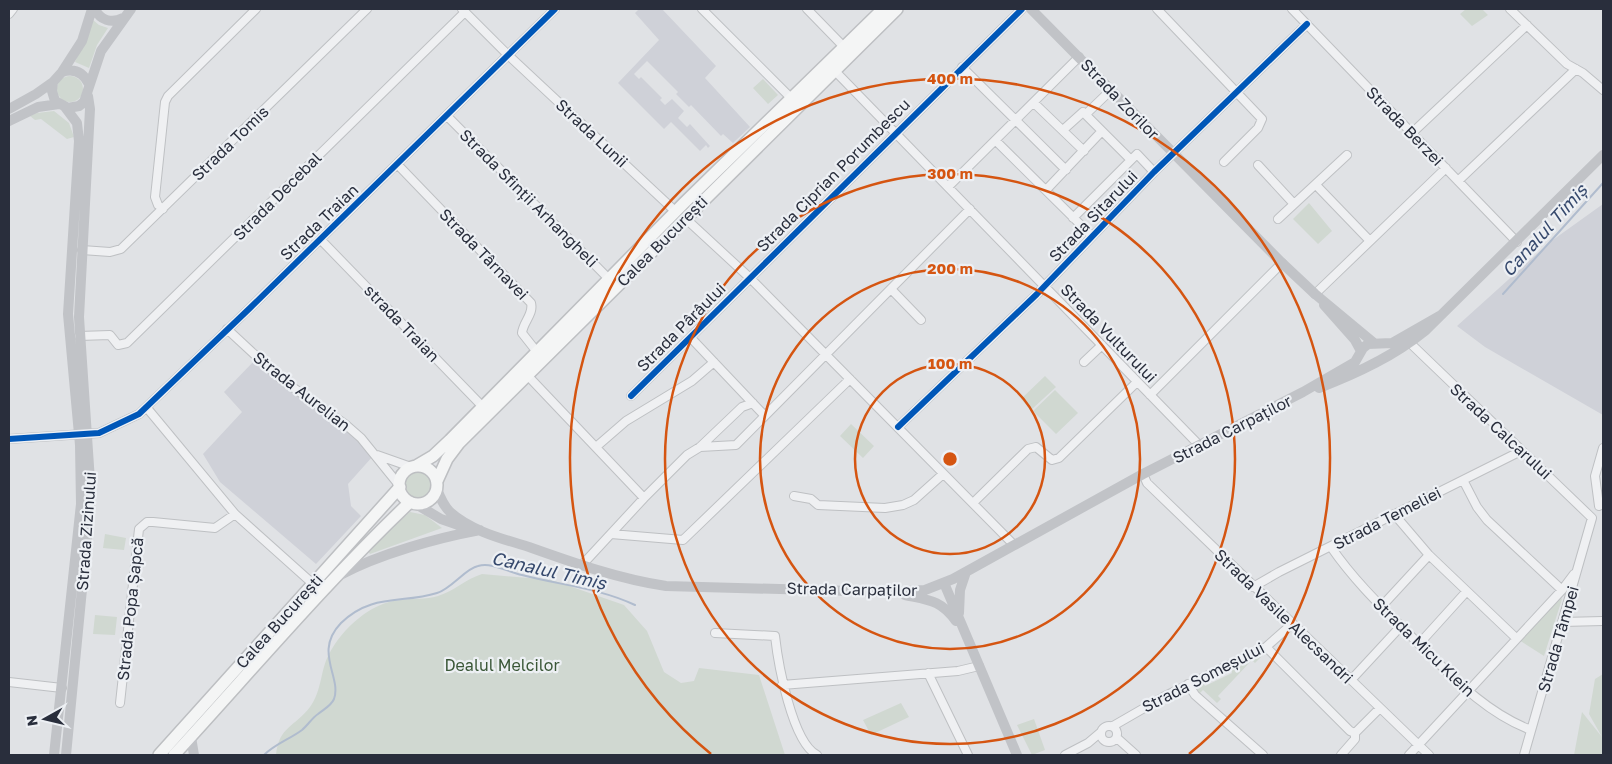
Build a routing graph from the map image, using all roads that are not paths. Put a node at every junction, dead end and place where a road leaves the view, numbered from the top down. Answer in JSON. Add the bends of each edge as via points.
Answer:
{"nodes":[{"id":1,"x":13,"y":9,"type":"edge"},
{"id":2,"x":93,"y":9,"type":"edge"},
{"id":3,"x":256,"y":9,"type":"edge"},
{"id":4,"x":367,"y":9,"type":"edge"},
{"id":5,"x":555,"y":9,"type":"edge"},
{"id":6,"x":702,"y":9,"type":"edge"},
{"id":7,"x":807,"y":9,"type":"edge"},
{"id":8,"x":883,"y":9,"type":"edge"},
{"id":9,"x":897,"y":9,"type":"edge"},
{"id":10,"x":1022,"y":9,"type":"edge"},
{"id":11,"x":1031,"y":9,"type":"edge"},
{"id":12,"x":1157,"y":9,"type":"edge"},
{"id":13,"x":1292,"y":9,"type":"edge"},
{"id":14,"x":1510,"y":9,"type":"edge"},
{"id":15,"x":464,"y":10,"type":"edge"},
{"id":16,"x":129,"y":12,"type":"edge"},
{"id":17,"x":9,"y":14,"type":"edge"},
{"id":18,"x":1307,"y":24,"type":"junction"},
{"id":19,"x":1527,"y":24,"type":"junction"},
{"id":20,"x":844,"y":47,"type":"junction"},
{"id":21,"x":508,"y":55,"type":"junction"},
{"id":22,"x":1079,"y":57,"type":"junction"},
{"id":23,"x":962,"y":67,"type":"junction"},
{"id":24,"x":1576,"y":69,"type":"junction"},
{"id":25,"x":834,"y":71,"type":"junction"},
{"id":26,"x":62,"y":72,"type":"junction"},
{"id":27,"x":53,"y":82,"type":"junction"},
{"id":28,"x":89,"y":84,"type":"junction"},
{"id":29,"x":1111,"y":90,"type":"junction"},
{"id":30,"x":1603,"y":90,"type":"edge"},
{"id":31,"x":1238,"y":92,"type":"junction"},
{"id":32,"x":88,"y":96,"type":"junction"},
{"id":33,"x":791,"y":98,"type":"junction"},
{"id":34,"x":1034,"y":103,"type":"junction"},
{"id":35,"x":62,"y":106,"type":"junction"},
{"id":36,"x":9,"y":109,"type":"edge"},
{"id":37,"x":1086,"y":114,"type":"junction"},
{"id":38,"x":447,"y":116,"type":"junction"},
{"id":39,"x":9,"y":121,"type":"edge"},
{"id":40,"x":1015,"y":121,"type":"junction"},
{"id":41,"x":1063,"y":130,"type":"junction"},
{"id":42,"x":1102,"y":131,"type":"junction"},
{"id":43,"x":896,"y":132,"type":"junction"},
{"id":44,"x":1412,"y":133,"type":"junction"},
{"id":45,"x":996,"y":141,"type":"junction"},
{"id":46,"x":1084,"y":151,"type":"junction"},
{"id":47,"x":1173,"y":154,"type":"junction"},
{"id":48,"x":1347,"y":155,"type":"dead end"},
{"id":49,"x":1603,"y":155,"type":"edge"},
{"id":50,"x":1131,"y":160,"type":"junction"},
{"id":51,"x":1224,"y":162,"type":"dead end"},
{"id":52,"x":398,"y":164,"type":"junction"},
{"id":53,"x":1258,"y":164,"type":"dead end"},
{"id":54,"x":1446,"y":168,"type":"junction"},
{"id":55,"x":1066,"y":170,"type":"junction"},
{"id":56,"x":1154,"y":172,"type":"junction"},
{"id":57,"x":1458,"y":181,"type":"junction"},
{"id":58,"x":1316,"y":185,"type":"junction"},
{"id":59,"x":948,"y":187,"type":"junction"},
{"id":60,"x":1046,"y":190,"type":"junction"},
{"id":61,"x":1294,"y":204,"type":"junction"},
{"id":62,"x":163,"y":209,"type":"junction"},
{"id":63,"x":970,"y":209,"type":"junction"},
{"id":64,"x":680,"y":215,"type":"junction"},
{"id":65,"x":1074,"y":218,"type":"junction"},
{"id":66,"x":1278,"y":219,"type":"dead end"},
{"id":67,"x":1092,"y":236,"type":"junction"},
{"id":68,"x":321,"y":240,"type":"junction"},
{"id":69,"x":1370,"y":241,"type":"junction"},
{"id":70,"x":1517,"y":242,"type":"junction"},
{"id":71,"x":82,"y":250,"type":"junction"},
{"id":72,"x":1282,"y":262,"type":"junction"},
{"id":73,"x":750,"y":278,"type":"junction"},
{"id":74,"x":610,"y":280,"type":"junction"},
{"id":75,"x":1044,"y":286,"type":"junction"},
{"id":76,"x":891,"y":289,"type":"junction"},
{"id":77,"x":1315,"y":294,"type":"junction"},
{"id":78,"x":1441,"y":315,"type":"junction"},
{"id":79,"x":921,"y":320,"type":"dead end"},
{"id":80,"x":227,"y":329,"type":"junction"},
{"id":81,"x":79,"y":336,"type":"junction"},
{"id":82,"x":691,"y":338,"type":"junction"},
{"id":83,"x":1410,"y":343,"type":"junction"},
{"id":84,"x":1376,"y":344,"type":"junction"},
{"id":85,"x":1102,"y":346,"type":"junction"},
{"id":86,"x":538,"y":352,"type":"junction"},
{"id":87,"x":1361,"y":352,"type":"junction"},
{"id":88,"x":826,"y":354,"type":"junction"},
{"id":89,"x":714,"y":362,"type":"junction"},
{"id":90,"x":1084,"y":362,"type":"dead end"},
{"id":91,"x":1377,"y":363,"type":"junction"},
{"id":92,"x":528,"y":376,"type":"junction"},
{"id":93,"x":850,"y":379,"type":"junction"},
{"id":94,"x":1137,"y":382,"type":"junction"},
{"id":95,"x":1304,"y":392,"type":"junction"},
{"id":96,"x":1150,"y":395,"type":"junction"},
{"id":97,"x":631,"y":396,"type":"dead end"},
{"id":98,"x":753,"y":403,"type":"junction"},
{"id":99,"x":483,"y":406,"type":"junction"},
{"id":100,"x":147,"y":408,"type":"junction"},
{"id":101,"x":764,"y":415,"type":"junction"},
{"id":102,"x":898,"y":428,"type":"junction"},
{"id":103,"x":84,"y":435,"type":"junction"},
{"id":104,"x":9,"y":439,"type":"edge"},
{"id":105,"x":1198,"y":445,"type":"junction"},
{"id":106,"x":596,"y":447,"type":"junction"},
{"id":107,"x":700,"y":447,"type":"junction"},
{"id":108,"x":1603,"y":448,"type":"edge"},
{"id":109,"x":1521,"y":451,"type":"junction"},
{"id":110,"x":375,"y":454,"type":"junction"},
{"id":111,"x":413,"y":467,"type":"junction"},
{"id":112,"x":943,"y":474,"type":"junction"},
{"id":113,"x":1143,"y":474,"type":"junction"},
{"id":114,"x":1463,"y":480,"type":"junction"},
{"id":115,"x":437,"y":485,"type":"junction"},
{"id":116,"x":400,"y":486,"type":"junction"},
{"id":117,"x":794,"y":496,"type":"dead end"},
{"id":118,"x":644,"y":498,"type":"junction"},
{"id":119,"x":412,"y":502,"type":"junction"},
{"id":120,"x":973,"y":503,"type":"junction"},
{"id":121,"x":1601,"y":506,"type":"edge"},
{"id":122,"x":235,"y":514,"type":"junction"},
{"id":123,"x":1394,"y":514,"type":"junction"},
{"id":124,"x":1592,"y":520,"type":"junction"},
{"id":125,"x":480,"y":530,"type":"junction"},
{"id":126,"x":611,"y":534,"type":"junction"},
{"id":127,"x":1014,"y":546,"type":"junction"},
{"id":128,"x":1331,"y":547,"type":"junction"},
{"id":129,"x":1429,"y":555,"type":"junction"},
{"id":130,"x":582,"y":565,"type":"junction"},
{"id":131,"x":1578,"y":568,"type":"junction"},
{"id":132,"x":966,"y":572,"type":"junction"},
{"id":133,"x":334,"y":577,"type":"junction"},
{"id":134,"x":312,"y":583,"type":"junction"},
{"id":135,"x":944,"y":583,"type":"junction"},
{"id":136,"x":1253,"y":587,"type":"junction"},
{"id":137,"x":1562,"y":590,"type":"junction"},
{"id":138,"x":887,"y":592,"type":"junction"},
{"id":139,"x":1466,"y":592,"type":"junction"},
{"id":140,"x":1381,"y":607,"type":"junction"},
{"id":141,"x":959,"y":616,"type":"junction"},
{"id":142,"x":1603,"y":621,"type":"edge"},
{"id":143,"x":1562,"y":622,"type":"junction"},
{"id":144,"x":1292,"y":624,"type":"junction"},
{"id":145,"x":1402,"y":626,"type":"junction"},
{"id":146,"x":716,"y":634,"type":"dead end"},
{"id":147,"x":967,"y":636,"type":"junction"},
{"id":148,"x":1516,"y":638,"type":"junction"},
{"id":149,"x":1419,"y":644,"type":"junction"},
{"id":150,"x":1266,"y":646,"type":"junction"},
{"id":151,"x":979,"y":666,"type":"junction"},
{"id":152,"x":928,"y":673,"type":"junction"},
{"id":153,"x":1351,"y":680,"type":"junction"},
{"id":154,"x":9,"y":682,"type":"edge"},
{"id":155,"x":782,"y":684,"type":"junction"},
{"id":156,"x":1188,"y":684,"type":"junction"},
{"id":157,"x":62,"y":688,"type":"junction"},
{"id":158,"x":1469,"y":692,"type":"junction"},
{"id":159,"x":120,"y":703,"type":"dead end"},
{"id":160,"x":1380,"y":708,"type":"junction"},
{"id":161,"x":1113,"y":726,"type":"junction"},
{"id":162,"x":1531,"y":730,"type":"junction"},
{"id":163,"x":1101,"y":732,"type":"junction"},
{"id":164,"x":1356,"y":733,"type":"junction"},
{"id":165,"x":191,"y":737,"type":"junction"},
{"id":166,"x":1116,"y":738,"type":"junction"},
{"id":167,"x":1088,"y":742,"type":"junction"},
{"id":168,"x":1105,"y":742,"type":"junction"},
{"id":169,"x":1417,"y":744,"type":"junction"},
{"id":170,"x":54,"y":755,"type":"edge"},
{"id":171,"x":66,"y":755,"type":"edge"},
{"id":172,"x":159,"y":755,"type":"edge"},
{"id":173,"x":174,"y":755,"type":"edge"},
{"id":174,"x":194,"y":755,"type":"edge"},
{"id":175,"x":817,"y":755,"type":"edge"},
{"id":176,"x":968,"y":755,"type":"edge"},
{"id":177,"x":1018,"y":755,"type":"edge"},
{"id":178,"x":1065,"y":755,"type":"edge"},
{"id":179,"x":1136,"y":755,"type":"edge"},
{"id":180,"x":1263,"y":755,"type":"edge"},
{"id":181,"x":1341,"y":755,"type":"edge"},
{"id":182,"x":1409,"y":755,"type":"edge"},
{"id":183,"x":1429,"y":755,"type":"edge"},
{"id":184,"x":1524,"y":755,"type":"edge"}],
"edges":[{"from":1,"to":17,"type":"street"},
{"from":2,"to":16,"type":"main road","via":[[106,20],[116,21]]},
{"from":2,"to":26,"type":"main road","via":[[82,41]]},
{"from":3,"to":62,"type":"street","via":[[168,96],[155,197]]},
{"from":4,"to":62,"type":"street","name":"Strada Tomis"},
{"from":5,"to":21,"type":"street","name":"Strada Traian"},
{"from":6,"to":33,"type":"street"},
{"from":7,"to":20,"type":"street"},
{"from":8,"to":20,"type":"main road","name":"Calea București"},
{"from":9,"to":25,"type":"main road","name":"Calea București"},
{"from":10,"to":23,"type":"street","name":"Strada Ciprian Porumbescu"},
{"from":11,"to":22,"type":"main road","name":"Strada Zorilor"},
{"from":12,"to":31,"type":"street"},
{"from":13,"to":18,"type":"street","name":"Strada Berzei"},
{"from":14,"to":19,"type":"street"},
{"from":15,"to":21,"type":"street","name":"Strada Lunii"},
{"from":15,"to":81,"type":"street","name":"Strada Decebal","via":[[127,343],[118,345],[110,335]]},
{"from":16,"to":28,"type":"main road","via":[[101,51]]},
{"from":18,"to":31,"type":"street","name":"Strada Sitarului"},
{"from":18,"to":44,"type":"street","name":"Strada Berzei"},
{"from":19,"to":24,"type":"street"},
{"from":19,"to":44,"type":"street"},
{"from":20,"to":33,"type":"main road","name":"Calea București"},
{"from":21,"to":38,"type":"street","name":"Strada Traian"},
{"from":21,"to":64,"type":"street","name":"Strada Lunii"},
{"from":22,"to":29,"type":"main road","name":"Strada Zorilor"},
{"from":22,"to":34,"type":"street"},
{"from":23,"to":40,"type":"street"},
{"from":23,"to":43,"type":"street","name":"Strada Ciprian Porumbescu"},
{"from":24,"to":30,"type":"street"},
{"from":24,"to":57,"type":"street"},
{"from":25,"to":43,"type":"street","name":"Strada Vulturului"},
{"from":25,"to":64,"type":"main road","name":"Calea București"},
{"from":26,"to":27,"type":"main road"},
{"from":26,"to":28,"type":"main road","via":[[73,70],[80,73]]},
{"from":27,"to":35,"type":"main road","via":[[53,96]]},
{"from":27,"to":36,"type":"main road"},
{"from":28,"to":32,"type":"main road"},
{"from":29,"to":37,"type":"street"},
{"from":29,"to":47,"type":"main road","name":"Strada Zorilor"},
{"from":31,"to":47,"type":"street","name":"Strada Sitarului"},
{"from":31,"to":51,"type":"street","via":[[1262,119],[1258,128]]},
{"from":32,"to":35,"type":"main road","via":[[78,106]]},
{"from":32,"to":71,"type":"main road","name":"Strada Zizinului","via":[[90,109]]},
{"from":33,"to":64,"type":"main road","name":"Calea București"},
{"from":34,"to":40,"type":"street"},
{"from":34,"to":41,"type":"street"},
{"from":35,"to":39,"type":"main road","via":[[38,107]]},
{"from":35,"to":103,"type":"main road","name":"Strada Zizinului","via":[[77,123],[79,141],[68,314]]},
{"from":37,"to":41,"type":"street","via":[[1080,113]]},
{"from":37,"to":42,"type":"street"},
{"from":38,"to":52,"type":"street","name":"Strada Traian"},
{"from":38,"to":74,"type":"street","name":"Strada Sfinții Arhangheli"},
{"from":40,"to":45,"type":"street"},
{"from":40,"to":55,"type":"street"},
{"from":41,"to":46,"type":"street"},
{"from":42,"to":46,"type":"street"},
{"from":42,"to":50,"type":"street"},
{"from":43,"to":59,"type":"street","name":"Strada Vulturului"},
{"from":43,"to":73,"type":"street","name":"Strada Ciprian Porumbescu"},
{"from":44,"to":54,"type":"street","name":"Strada Berzei"},
{"from":45,"to":59,"type":"street"},
{"from":45,"to":60,"type":"street"},
{"from":46,"to":55,"type":"street"},
{"from":47,"to":56,"type":"street","name":"Strada Sitarului"},
{"from":47,"to":72,"type":"main road","name":"Strada Zorilor"},
{"from":48,"to":58,"type":"street"},
{"from":49,"to":70,"type":"main road","name":"Strada Carpaților"},
{"from":50,"to":56,"type":"street","via":[[1137,154]]},
{"from":50,"to":65,"type":"street","name":"Strada Sitarului"},
{"from":52,"to":68,"type":"street","name":"Strada Traian"},
{"from":52,"to":86,"type":"street","name":"Strada Târnavei","via":[[531,303],[532,309],[522,333]]},
{"from":53,"to":61,"type":"street"},
{"from":54,"to":57,"type":"street","name":"Strada Berzei"},
{"from":54,"to":69,"type":"street"},
{"from":55,"to":60,"type":"street"},
{"from":56,"to":67,"type":"street","name":"Strada Sitarului"},
{"from":57,"to":70,"type":"street","name":"Strada Berzei"},
{"from":58,"to":61,"type":"street"},
{"from":58,"to":69,"type":"street"},
{"from":59,"to":63,"type":"street","name":"Strada Vulturului"},
{"from":60,"to":65,"type":"street"},
{"from":61,"to":66,"type":"street"},
{"from":62,"to":71,"type":"street","name":"Strada Tomis","via":[[120,249],[110,252]]},
{"from":63,"to":75,"type":"street","name":"Strada Vulturului"},
{"from":63,"to":76,"type":"street"},
{"from":64,"to":73,"type":"street","name":"Strada Pârâului"},
{"from":64,"to":74,"type":"main road","name":"Calea București"},
{"from":64,"to":92,"type":"main road","name":"Calea București"},
{"from":65,"to":67,"type":"street"},
{"from":67,"to":75,"type":"street","name":"Strada Sitarului"},
{"from":68,"to":80,"type":"street","name":"Strada Traian"},
{"from":68,"to":99,"type":"street","name":"strada Traian"},
{"from":69,"to":77,"type":"street"},
{"from":70,"to":78,"type":"main road","name":"Strada Carpaților"},
{"from":71,"to":81,"type":"main road","name":"Strada Zizinului"},
{"from":72,"to":77,"type":"main road","name":"Strada Zorilor"},
{"from":72,"to":96,"type":"street"},
{"from":73,"to":82,"type":"street","name":"Strada Pârâului"},
{"from":73,"to":88,"type":"street","name":"Strada Pârâului"},
{"from":74,"to":86,"type":"main road","name":"Calea București"},
{"from":75,"to":85,"type":"street","name":"Strada Vulturului"},
{"from":75,"to":102,"type":"street","name":"Strada Sitarului"},
{"from":76,"to":79,"type":"street"},
{"from":76,"to":88,"type":"street"},
{"from":77,"to":84,"type":"main road","name":"Strada Zorilor"},
{"from":77,"to":87,"type":"main road","name":"Strada Zorilor"},
{"from":78,"to":83,"type":"main road","name":"Strada Carpaților"},
{"from":78,"to":84,"type":"main road","name":"Strada Carpaților","via":[[1398,340]]},
{"from":80,"to":100,"type":"street","name":"Strada Traian"},
{"from":80,"to":110,"type":"street","name":"Strada Aurelian","via":[[281,379],[345,424]]},
{"from":81,"to":103,"type":"main road","name":"Strada Zizinului"},
{"from":82,"to":89,"type":"street"},
{"from":82,"to":97,"type":"street","name":"Strada Pârâului"},
{"from":83,"to":91,"type":"main road","name":"Strada Carpaților"},
{"from":83,"to":109,"type":"street","name":"Strada Calcarului"},
{"from":84,"to":87,"type":"main road","name":"Strada Carpaților","via":[[1365,345]]},
{"from":84,"to":91,"type":"main road","via":[[1382,350]]},
{"from":85,"to":90,"type":"street"},
{"from":85,"to":94,"type":"street","name":"Strada Vulturului"},
{"from":86,"to":99,"type":"main road","name":"Calea București"},
{"from":87,"to":91,"type":"main road","via":[[1363,360]]},
{"from":87,"to":95,"type":"main road","name":"Strada Carpaților","via":[[1349,366]]},
{"from":88,"to":93,"type":"street","name":"Strada Pârâului"},
{"from":88,"to":101,"type":"street"},
{"from":89,"to":98,"type":"street"},
{"from":89,"to":106,"type":"street","via":[[692,381],[626,421]]},
{"from":91,"to":95,"type":"main road","name":"Strada Carpaților"},
{"from":92,"to":106,"type":"street"},
{"from":92,"to":115,"type":"main road","name":"Calea București","via":[[460,443],[447,459]]},
{"from":93,"to":102,"type":"street","name":"Strada Pârâului"},
{"from":93,"to":126,"type":"street","via":[[683,540]]},
{"from":94,"to":96,"type":"street","name":"Strada Vulturului"},
{"from":94,"to":120,"type":"street","name":"Strada Vulturului","via":[[1060,458],[1052,460],[1036,447],[1025,451]]},
{"from":95,"to":105,"type":"main road","name":"Strada Carpaților"},
{"from":96,"to":105,"type":"street","name":"Strada Vulturului"},
{"from":98,"to":101,"type":"street"},
{"from":98,"to":107,"type":"street","via":[[742,406]]},
{"from":99,"to":111,"type":"main road","name":"Calea București","via":[[437,452]]},
{"from":100,"to":103,"type":"street","name":"Strada Traian","via":[[121,424]]},
{"from":100,"to":122,"type":"street"},
{"from":101,"to":107,"type":"street","via":[[734,446]]},
{"from":102,"to":112,"type":"street","name":"Strada Pârâului"},
{"from":103,"to":104,"type":"street","name":"Strada Traian"},
{"from":103,"to":157,"type":"main road","name":"Strada Zizinului","via":[[81,504]]},
{"from":103,"to":171,"type":"main road","name":"Strada Zizinului","via":[[92,483]]},
{"from":105,"to":113,"type":"main road","name":"Strada Carpaților"},
{"from":106,"to":118,"type":"street"},
{"from":107,"to":118,"type":"street","via":[[687,455]]},
{"from":108,"to":121,"type":"street","via":[[1595,476]]},
{"from":109,"to":114,"type":"street","name":"Strada Temeliei"},
{"from":109,"to":124,"type":"street","name":"Strada Calcarului"},
{"from":110,"to":111,"type":"street","name":"Strada Aurelian"},
{"from":110,"to":116,"type":"street","name":"Strada Aurelian"},
{"from":111,"to":115,"type":"main road","via":[[432,472]]},
{"from":111,"to":116,"type":"main road","via":[[402,474]]},
{"from":112,"to":117,"type":"street","via":[[911,502],[896,507],[818,505],[811,499]]},
{"from":112,"to":120,"type":"street","name":"Strada Pârâului"},
{"from":113,"to":127,"type":"main road","name":"Strada Carpaților"},
{"from":113,"to":136,"type":"street","name":"Strada Vasile Alecsandri","via":[[1147,482]]},
{"from":114,"to":123,"type":"street","name":"Strada Temeliei"},
{"from":114,"to":137,"type":"street","via":[[1487,520]]},
{"from":115,"to":119,"type":"main road","via":[[431,499]]},
{"from":115,"to":125,"type":"main road","name":"Strada Carpaților","via":[[443,504],[449,511]]},
{"from":116,"to":119,"type":"main road","via":[[404,497]]},
{"from":116,"to":134,"type":"main road","name":"Calea București"},
{"from":118,"to":126,"type":"street"},
{"from":119,"to":125,"type":"main road","name":"Strada Carpaților","via":[[450,523]]},
{"from":119,"to":133,"type":"main road","name":"Calea București"},
{"from":120,"to":127,"type":"street","name":"Strada Pârâului"},
{"from":121,"to":124,"type":"street"},
{"from":122,"to":134,"type":"street"},
{"from":122,"to":159,"type":"street","name":"Strada Popa Șapcă","via":[[215,528],[147,522],[139,529]]},
{"from":123,"to":128,"type":"street","name":"Strada Temeliei"},
{"from":123,"to":129,"type":"street"},
{"from":124,"to":131,"type":"street","name":"Strada Tâmpei"},
{"from":125,"to":130,"type":"main road","name":"Strada Carpaților"},
{"from":125,"to":133,"type":"main road","via":[[455,534]]},
{"from":126,"to":130,"type":"street"},
{"from":127,"to":132,"type":"main road","name":"Strada Carpaților"},
{"from":128,"to":136,"type":"street","name":"Strada Temeliei"},
{"from":128,"to":140,"type":"street","name":"Strada Micu Klein"},
{"from":129,"to":139,"type":"street"},
{"from":129,"to":140,"type":"street"},
{"from":130,"to":138,"type":"main road","name":"Strada Carpaților","via":[[666,586]]},
{"from":131,"to":137,"type":"street"},
{"from":131,"to":143,"type":"street","name":"Strada Tâmpei"},
{"from":132,"to":135,"type":"main road","name":"Strada Carpaților"},
{"from":132,"to":141,"type":"main road","via":[[960,590]]},
{"from":133,"to":165,"type":"main road","name":"Calea București"},
{"from":134,"to":172,"type":"main road","name":"Calea București"},
{"from":135,"to":138,"type":"main road","name":"Strada Carpaților","via":[[926,590]]},
{"from":135,"to":141,"type":"main road"},
{"from":136,"to":144,"type":"street","name":"Strada Vasile Alecsandri"},
{"from":137,"to":148,"type":"street"},
{"from":138,"to":147,"type":"main road","via":[[941,604]]},
{"from":139,"to":148,"type":"street"},
{"from":139,"to":149,"type":"street"},
{"from":140,"to":145,"type":"street","name":"Strada Micu Klein"},
{"from":141,"to":147,"type":"main road"},
{"from":142,"to":143,"type":"street"},
{"from":143,"to":162,"type":"street","name":"Strada Tâmpei"},
{"from":144,"to":150,"type":"street","name":"Strada Someșului"},
{"from":144,"to":153,"type":"street","name":"Strada Vasile Alecsandri"},
{"from":145,"to":149,"type":"street","name":"Strada Micu Klein"},
{"from":145,"to":153,"type":"street"},
{"from":146,"to":155,"type":"street","via":[[775,636]]},
{"from":147,"to":151,"type":"main road"},
{"from":148,"to":158,"type":"street"},
{"from":149,"to":158,"type":"street","name":"Strada Micu Klein"},
{"from":150,"to":156,"type":"street","name":"Strada Someșului"},
{"from":150,"to":164,"type":"street","via":[[1350,731]]},
{"from":151,"to":152,"type":"street"},
{"from":151,"to":177,"type":"main road"},
{"from":152,"to":155,"type":"street"},
{"from":152,"to":176,"type":"street"},
{"from":153,"to":160,"type":"street","name":"Strada Vasile Alecsandri"},
{"from":154,"to":157,"type":"street"},
{"from":155,"to":175,"type":"street","via":[[802,740]]},
{"from":156,"to":161,"type":"street","name":"Strada Someșului"},
{"from":156,"to":180,"type":"street"},
{"from":157,"to":170,"type":"main road","name":"Strada Zizinului"},
{"from":158,"to":162,"type":"street","name":"Strada Micu Klein","via":[[1498,716]]},
{"from":158,"to":169,"type":"street"},
{"from":160,"to":164,"type":"street"},
{"from":160,"to":169,"type":"street","name":"Strada Vasile Alecsandri"},
{"from":161,"to":163,"type":"street","name":"Strada Someșului","via":[[1105,727]]},
{"from":161,"to":166,"type":"street"},
{"from":162,"to":184,"type":"street","name":"Strada Tâmpei"},
{"from":163,"to":167,"type":"street","name":"Strada Someșului"},
{"from":163,"to":168,"type":"street"},
{"from":164,"to":181,"type":"street","via":[[1355,739]]},
{"from":165,"to":173,"type":"main road","name":"Calea București"},
{"from":165,"to":174,"type":"main road"},
{"from":166,"to":168,"type":"street","name":"Strada Someșului","via":[[1110,743]]},
{"from":166,"to":179,"type":"street"},
{"from":167,"to":168,"type":"street","name":"Strada Someșului"},
{"from":167,"to":178,"type":"street","name":"Strada Someșului"},
{"from":169,"to":182,"type":"street"},
{"from":169,"to":183,"type":"street","name":"Strada Vasile Alecsandri"}]}
